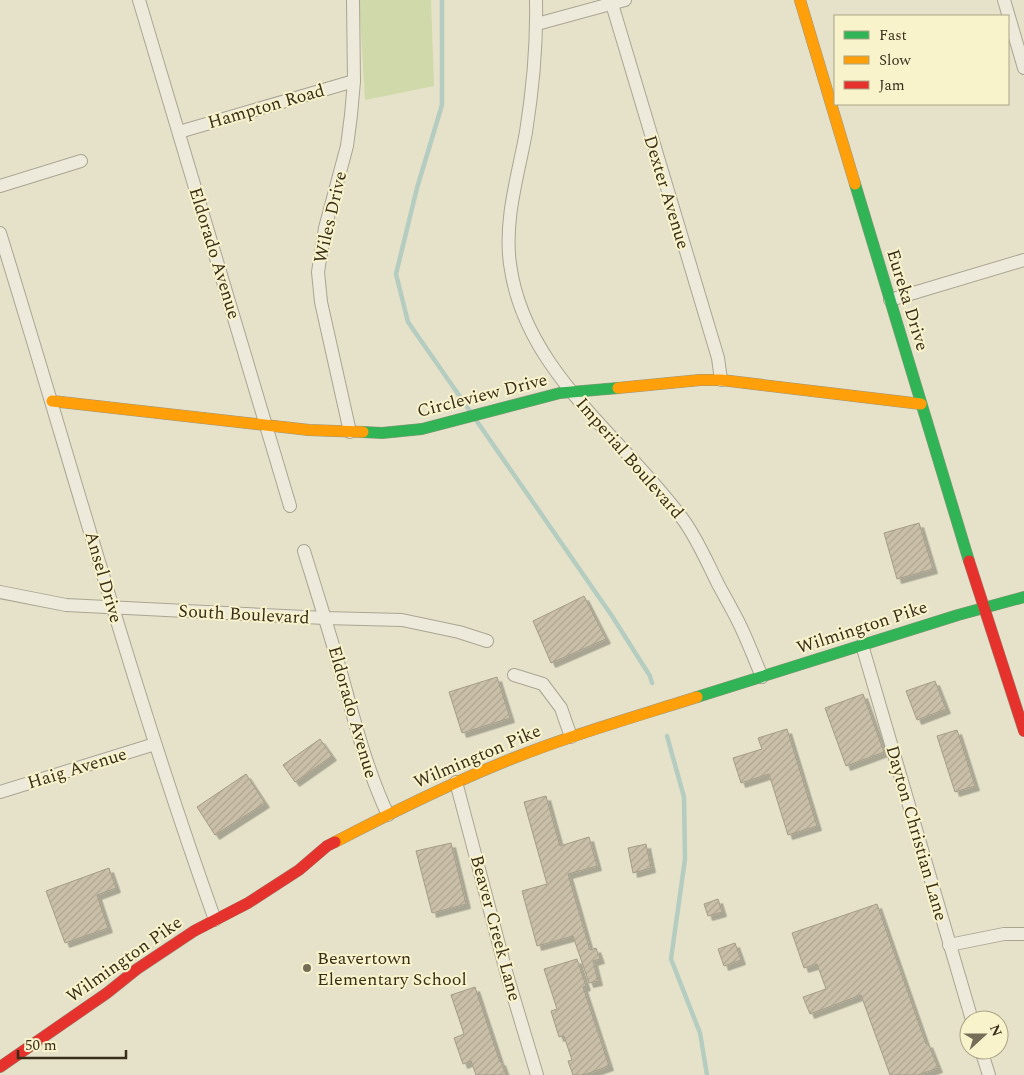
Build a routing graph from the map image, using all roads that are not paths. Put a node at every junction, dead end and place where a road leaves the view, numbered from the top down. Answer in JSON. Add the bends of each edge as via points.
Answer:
{"nodes":[{"id":1,"x":139,"y":0,"type":"edge"},
{"id":2,"x":353,"y":0,"type":"edge"},
{"id":3,"x":536,"y":0,"type":"edge"},
{"id":4,"x":625,"y":0,"type":"edge"},
{"id":5,"x":800,"y":0,"type":"edge"},
{"id":6,"x":1004,"y":0,"type":"edge"},
{"id":7,"x":612,"y":4,"type":"junction"},
{"id":8,"x":1008,"y":15,"type":"edge"},
{"id":9,"x":1009,"y":17,"type":"edge"},
{"id":10,"x":536,"y":24,"type":"junction"},
{"id":11,"x":1024,"y":68,"type":"edge"},
{"id":12,"x":354,"y":81,"type":"junction"},
{"id":13,"x":179,"y":132,"type":"junction"},
{"id":14,"x":81,"y":161,"type":"dead end"},
{"id":15,"x":0,"y":186,"type":"edge"},
{"id":16,"x":0,"y":233,"type":"edge"},
{"id":17,"x":1024,"y":260,"type":"edge"},
{"id":18,"x":890,"y":300,"type":"junction"},
{"id":19,"x":721,"y":380,"type":"junction"},
{"id":20,"x":574,"y":393,"type":"junction"},
{"id":21,"x":52,"y":401,"type":"junction"},
{"id":22,"x":921,"y":404,"type":"junction"},
{"id":23,"x":266,"y":425,"type":"junction"},
{"id":24,"x":350,"y":432,"type":"junction"},
{"id":25,"x":290,"y":506,"type":"dead end"},
{"id":26,"x":304,"y":551,"type":"dead end"},
{"id":27,"x":0,"y":592,"type":"edge"},
{"id":28,"x":1024,"y":597,"type":"edge"},
{"id":29,"x":113,"y":608,"type":"junction"},
{"id":30,"x":985,"y":609,"type":"junction"},
{"id":31,"x":325,"y":618,"type":"junction"},
{"id":32,"x":487,"y":641,"type":"dead end"},
{"id":33,"x":862,"y":645,"type":"junction"},
{"id":34,"x":514,"y":675,"type":"dead end"},
{"id":35,"x":762,"y":677,"type":"junction"},
{"id":36,"x":1024,"y":732,"type":"edge"},
{"id":37,"x":571,"y":737,"type":"junction"},
{"id":38,"x":155,"y":744,"type":"junction"},
{"id":39,"x":456,"y":782,"type":"junction"},
{"id":40,"x":0,"y":792,"type":"edge"},
{"id":41,"x":388,"y":815,"type":"junction"},
{"id":42,"x":216,"y":920,"type":"junction"},
{"id":43,"x":1024,"y":934,"type":"edge"},
{"id":44,"x":949,"y":945,"type":"junction"},
{"id":45,"x":969,"y":1010,"type":"edge"},
{"id":46,"x":984,"y":1060,"type":"edge"},
{"id":47,"x":0,"y":1067,"type":"edge"},
{"id":48,"x":537,"y":1075,"type":"edge"},
{"id":49,"x":989,"y":1075,"type":"edge"}],
"edges":[{"from":1,"to":13,"type":"street","name":"Eldorado Avenue"},
{"from":2,"to":12,"type":"street","name":"Wiles Drive"},
{"from":3,"to":10,"type":"street","name":"Imperial Boulevard"},
{"from":4,"to":7,"type":"street"},
{"from":5,"to":18,"type":"street","name":"Eureka Drive"},
{"from":6,"to":8,"type":"street"},
{"from":7,"to":10,"type":"street"},
{"from":7,"to":19,"type":"street","name":"Dexter Avenue","via":[[718,358]]},
{"from":9,"to":11,"type":"street"},
{"from":10,"to":20,"type":"street","name":"Imperial Boulevard","via":[[534,80],[510,211],[510,264],[524,315],[555,371]]},
{"from":12,"to":13,"type":"street","name":"Hampton Road"},
{"from":12,"to":24,"type":"street","name":"Wiles Drive","via":[[347,146],[325,228],[318,272],[321,302]]},
{"from":13,"to":23,"type":"street","name":"Eldorado Avenue"},
{"from":14,"to":15,"type":"street"},
{"from":16,"to":21,"type":"street","name":"Ansel Drive"},
{"from":17,"to":18,"type":"street"},
{"from":18,"to":22,"type":"street","name":"Eureka Drive"},
{"from":19,"to":20,"type":"street","name":"Circleview Drive"},
{"from":19,"to":22,"type":"street","name":"Circleview Drive"},
{"from":20,"to":24,"type":"street","name":"Circleview Drive","via":[[560,393],[451,422],[396,432]]},
{"from":20,"to":35,"type":"street","name":"Imperial Boulevard","via":[[658,486],[683,520],[738,621]]},
{"from":21,"to":23,"type":"street","name":"Circleview Drive"},
{"from":21,"to":29,"type":"street","name":"Ansel Drive"},
{"from":22,"to":30,"type":"street","name":"Eureka Drive"},
{"from":23,"to":24,"type":"street","name":"Circleview Drive"},
{"from":23,"to":25,"type":"street","name":"Eldorado Avenue"},
{"from":26,"to":31,"type":"street","name":"Eldorado Avenue"},
{"from":27,"to":29,"type":"street","name":"South Boulevard","via":[[66,605]]},
{"from":28,"to":30,"type":"street","name":"Wilmington Pike"},
{"from":29,"to":31,"type":"street","name":"South Boulevard"},
{"from":29,"to":38,"type":"street","name":"Ansel Drive"},
{"from":30,"to":33,"type":"street","name":"Wilmington Pike"},
{"from":30,"to":36,"type":"street","name":"Eureka Drive"},
{"from":31,"to":32,"type":"street","name":"South Boulevard","via":[[402,620]]},
{"from":31,"to":41,"type":"street","name":"Eldorado Avenue","via":[[375,788]]},
{"from":33,"to":35,"type":"street","name":"Wilmington Pike"},
{"from":33,"to":44,"type":"street","name":"Dayton Christian Lane"},
{"from":34,"to":37,"type":"street","via":[[543,684],[561,708]]},
{"from":35,"to":37,"type":"street","name":"Wilmington Pike"},
{"from":37,"to":39,"type":"street","name":"Wilmington Pike"},
{"from":38,"to":40,"type":"street","name":"Haig Avenue"},
{"from":38,"to":42,"type":"street","name":"Ansel Drive"},
{"from":39,"to":41,"type":"street","name":"Wilmington Pike"},
{"from":39,"to":48,"type":"street","name":"Beaver Creek Lane"},
{"from":41,"to":42,"type":"street","name":"Wilmington Pike","via":[[327,846],[299,870]]},
{"from":42,"to":47,"type":"street","name":"Wilmington Pike","via":[[137,969],[107,994]]},
{"from":43,"to":44,"type":"street","via":[[992,936]]},
{"from":44,"to":45,"type":"street","name":"Dayton Christian Lane"},
{"from":46,"to":49,"type":"street"}]}
